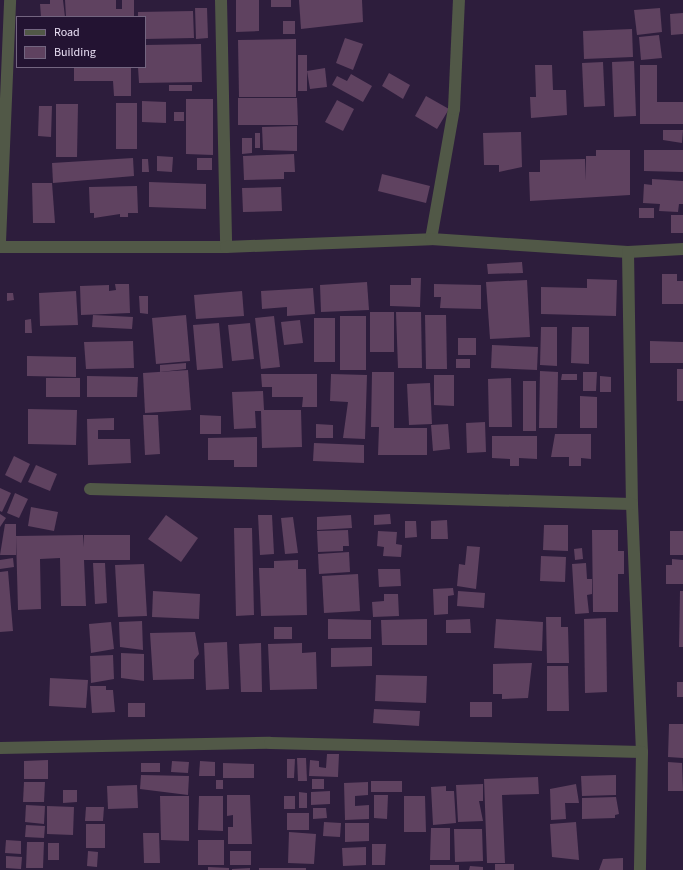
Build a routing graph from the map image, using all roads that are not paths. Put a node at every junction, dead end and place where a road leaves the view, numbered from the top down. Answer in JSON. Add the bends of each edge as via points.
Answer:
{"nodes":[{"id":1,"x":10,"y":0,"type":"edge"},
{"id":2,"x":221,"y":0,"type":"edge"},
{"id":3,"x":459,"y":0,"type":"edge"},
{"id":4,"x":431,"y":239,"type":"junction"},
{"id":5,"x":0,"y":242,"type":"edge"},
{"id":6,"x":0,"y":247,"type":"edge"},
{"id":7,"x":226,"y":247,"type":"junction"},
{"id":8,"x":683,"y":249,"type":"edge"},
{"id":9,"x":628,"y":252,"type":"junction"},
{"id":10,"x":90,"y":489,"type":"dead end"},
{"id":11,"x":632,"y":504,"type":"junction"},
{"id":12,"x":0,"y":748,"type":"edge"},
{"id":13,"x":642,"y":752,"type":"junction"},
{"id":14,"x":640,"y":870,"type":"edge"}],
"edges":[{"from":1,"to":5,"type":"street"},
{"from":2,"to":7,"type":"street"},
{"from":3,"to":4,"type":"street","via":[[454,109]]},
{"from":4,"to":7,"type":"street"},
{"from":4,"to":9,"type":"street"},
{"from":6,"to":7,"type":"street"},
{"from":8,"to":9,"type":"street"},
{"from":9,"to":11,"type":"street"},
{"from":10,"to":11,"type":"street"},
{"from":11,"to":13,"type":"street"},
{"from":12,"to":13,"type":"street","via":[[270,743]]},
{"from":13,"to":14,"type":"street"}]}
